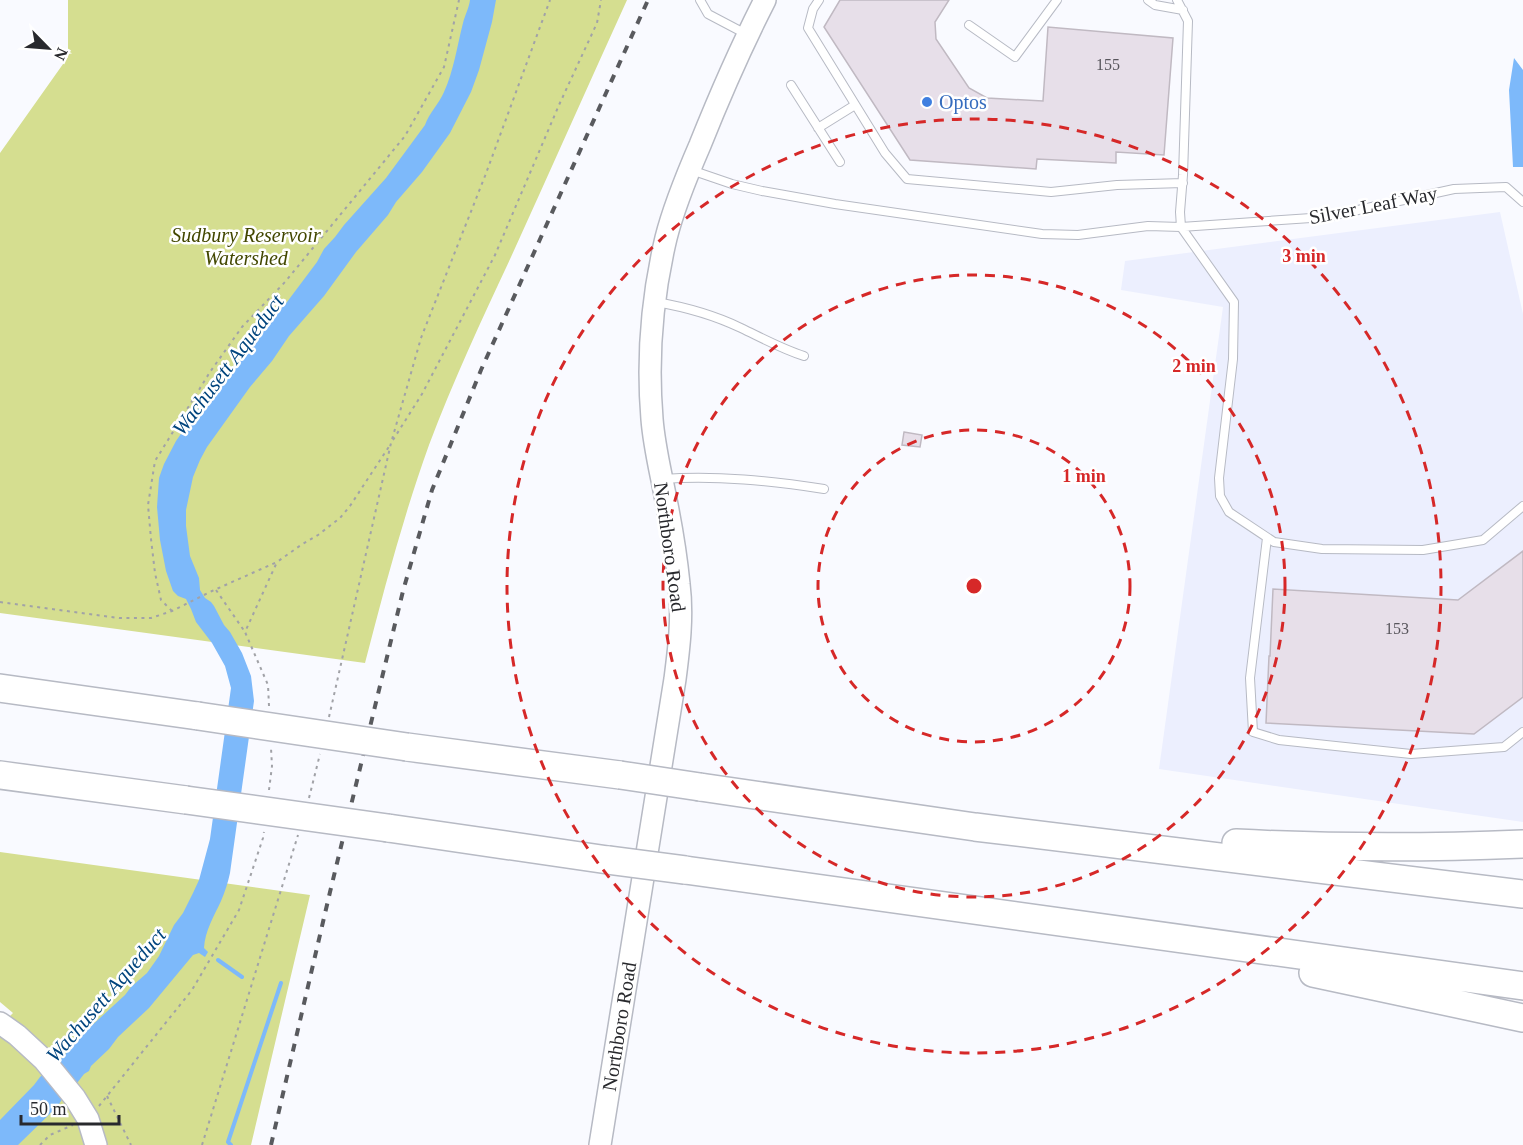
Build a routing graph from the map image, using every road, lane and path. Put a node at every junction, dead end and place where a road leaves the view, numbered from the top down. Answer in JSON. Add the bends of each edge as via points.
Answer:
{"nodes":[{"id":1,"x":459,"y":0,"type":"edge"},
{"id":2,"x":550,"y":0,"type":"edge"},
{"id":3,"x":601,"y":0,"type":"edge"},
{"id":4,"x":700,"y":0,"type":"edge"},
{"id":5,"x":765,"y":0,"type":"edge"},
{"id":6,"x":819,"y":0,"type":"edge"},
{"id":7,"x":1057,"y":0,"type":"edge"},
{"id":8,"x":1148,"y":0,"type":"edge"},
{"id":9,"x":1177,"y":0,"type":"edge"},
{"id":10,"x":1182,"y":10,"type":"junction"},
{"id":11,"x":969,"y":25,"type":"dead end"},
{"id":12,"x":747,"y":34,"type":"junction"},
{"id":13,"x":791,"y":85,"type":"dead end"},
{"id":14,"x":855,"y":105,"type":"junction"},
{"id":15,"x":818,"y":128,"type":"junction"},
{"id":16,"x":840,"y":162,"type":"dead end"},
{"id":17,"x":690,"y":170,"type":"junction"},
{"id":18,"x":1183,"y":183,"type":"junction"},
{"id":19,"x":1523,"y":202,"type":"edge"},
{"id":20,"x":1181,"y":227,"type":"junction"},
{"id":21,"x":654,"y":302,"type":"junction"},
{"id":22,"x":804,"y":356,"type":"dead end"},
{"id":23,"x":391,"y":443,"type":"junction"},
{"id":24,"x":662,"y":479,"type":"junction"},
{"id":25,"x":824,"y":489,"type":"dead end"},
{"id":26,"x":1523,"y":506,"type":"edge"},
{"id":27,"x":1267,"y":538,"type":"junction"},
{"id":28,"x":277,"y":562,"type":"junction"},
{"id":29,"x":213,"y":590,"type":"junction"},
{"id":30,"x":0,"y":602,"type":"edge"},
{"id":31,"x":172,"y":611,"type":"junction"},
{"id":32,"x":245,"y":632,"type":"junction"},
{"id":33,"x":0,"y":688,"type":"edge"},
{"id":34,"x":269,"y":708,"type":"dead end"},
{"id":35,"x":1523,"y":732,"type":"edge"},
{"id":36,"x":271,"y":743,"type":"dead end"},
{"id":37,"x":0,"y":776,"type":"edge"},
{"id":38,"x":268,"y":797,"type":"dead end"},
{"id":39,"x":975,"y":827,"type":"junction"},
{"id":40,"x":264,"y":828,"type":"dead end"},
{"id":41,"x":1523,"y":844,"type":"edge"},
{"id":42,"x":1523,"y":894,"type":"edge"},
{"id":43,"x":1088,"y":925,"type":"junction"},
{"id":44,"x":1523,"y":986,"type":"edge"},
{"id":45,"x":1523,"y":1018,"type":"edge"},
{"id":46,"x":0,"y":1023,"type":"edge"},
{"id":47,"x":107,"y":1095,"type":"junction"},
{"id":48,"x":88,"y":1119,"type":"junction"},
{"id":49,"x":40,"y":1145,"type":"edge"},
{"id":50,"x":96,"y":1145,"type":"edge"},
{"id":51,"x":131,"y":1145,"type":"edge"},
{"id":52,"x":600,"y":1145,"type":"edge"}],
"edges":[{"from":1,"to":31,"type":"path","via":[[444,67],[405,136],[285,282],[242,327],[155,461],[148,505],[151,539],[161,600]]},
{"from":2,"to":23,"type":"path","via":[[421,338]]},
{"from":3,"to":23,"type":"path","via":[[597,23],[495,255],[422,394]]},
{"from":4,"to":12,"type":"lane","via":[[708,14]]},
{"from":5,"to":12,"type":"main road","name":"Northboro Road"},
{"from":6,"to":14,"type":"lane","via":[[808,28]]},
{"from":7,"to":11,"type":"lane","via":[[1015,57]]},
{"from":8,"to":10,"type":"lane"},
{"from":9,"to":10,"type":"lane"},
{"from":10,"to":18,"type":"lane","via":[[1188,21]]},
{"from":12,"to":17,"type":"main road","name":"Northboro Road"},
{"from":13,"to":15,"type":"lane"},
{"from":14,"to":15,"type":"lane"},
{"from":14,"to":18,"type":"lane","via":[[885,153],[908,179],[1052,192]]},
{"from":15,"to":16,"type":"lane"},
{"from":17,"to":20,"type":"lane","name":"Silver Leaf Way","via":[[762,191],[1042,234]]},
{"from":17,"to":21,"type":"main road","name":"Northboro Road","via":[[666,236]]},
{"from":18,"to":20,"type":"lane"},
{"from":19,"to":20,"type":"lane","name":"Silver Leaf Way","via":[[1506,187],[1454,189],[1326,217]]},
{"from":20,"to":27,"type":"lane","via":[[1234,302],[1233,359],[1220,496],[1229,512]]},
{"from":21,"to":22,"type":"lane","via":[[706,314]]},
{"from":21,"to":24,"type":"main road","name":"Northboro Road","via":[[651,392]]},
{"from":23,"to":28,"type":"path","via":[[340,518]]},
{"from":24,"to":25,"type":"lane","via":[[730,478]]},
{"from":24,"to":52,"type":"main road","name":"Northboro Road","via":[[681,602],[677,660]]},
{"from":26,"to":27,"type":"lane","via":[[1483,540],[1423,550],[1322,549]]},
{"from":27,"to":35,"type":"lane","via":[[1250,678],[1253,732],[1279,740],[1411,754],[1504,747]]},
{"from":28,"to":29,"type":"path"},
{"from":28,"to":32,"type":"path"},
{"from":29,"to":31,"type":"path"},
{"from":29,"to":32,"type":"path"},
{"from":30,"to":31,"type":"path","via":[[134,619]]},
{"from":32,"to":34,"type":"path","via":[[268,685]]},
{"from":33,"to":39,"type":"highway","bridge":true},
{"from":36,"to":38,"type":"path"},
{"from":37,"to":43,"type":"highway","bridge":true},
{"from":39,"to":41,"type":"highway","via":[[1318,846]]},
{"from":39,"to":42,"type":"highway"},
{"from":40,"to":47,"type":"path","via":[[239,910],[216,950],[192,990]]},
{"from":43,"to":44,"type":"highway"},
{"from":43,"to":45,"type":"highway"},
{"from":46,"to":48,"type":"main road","via":[[44,1060]]},
{"from":47,"to":48,"type":"path"},
{"from":47,"to":51,"type":"path"},
{"from":48,"to":49,"type":"path","via":[[51,1135]]},
{"from":48,"to":50,"type":"main road"}]}
